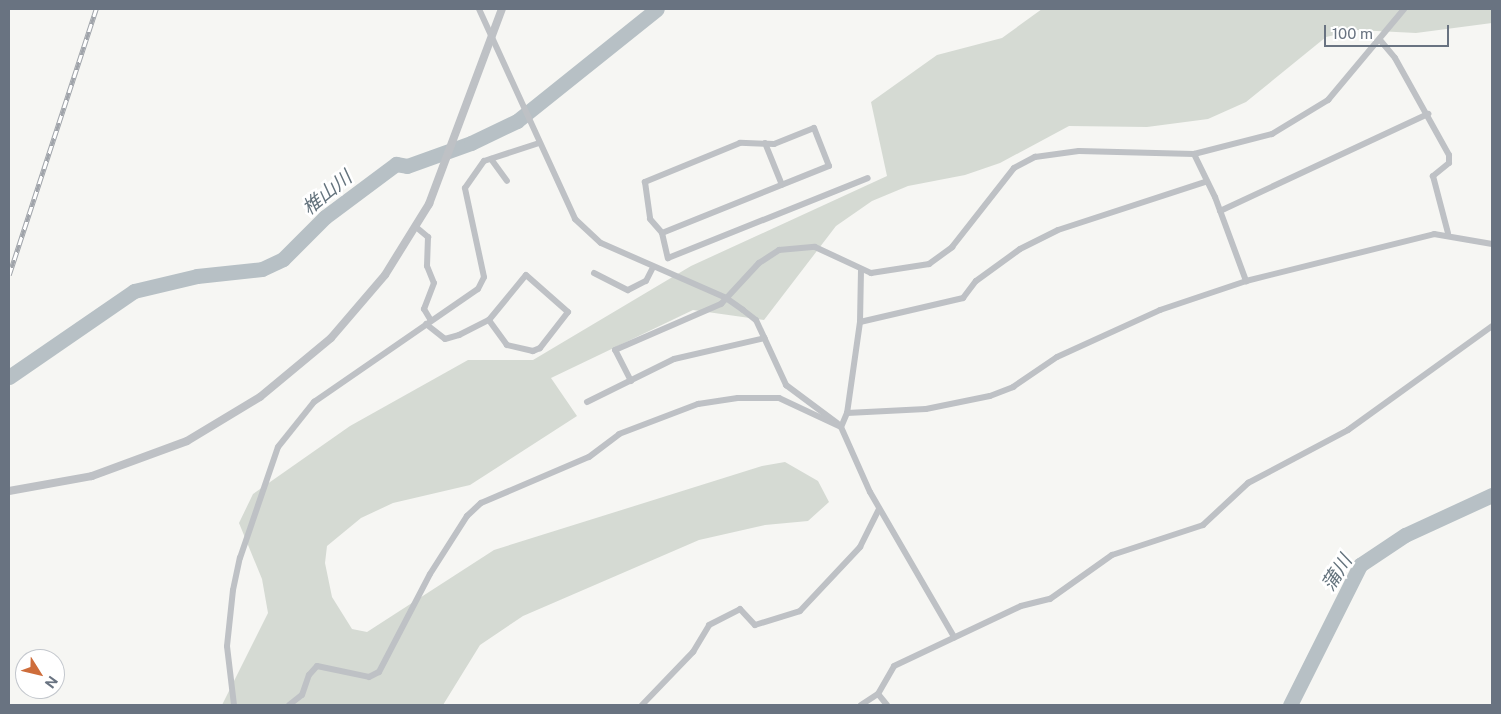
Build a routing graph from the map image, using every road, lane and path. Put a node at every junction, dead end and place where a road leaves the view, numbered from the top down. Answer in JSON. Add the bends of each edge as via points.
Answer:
{"nodes":[{"id":1,"x":479,"y":9,"type":"edge"},
{"id":2,"x":502,"y":9,"type":"edge"},
{"id":3,"x":1404,"y":9,"type":"edge"},
{"id":4,"x":491,"y":39,"type":"junction"},
{"id":5,"x":1380,"y":40,"type":"junction"},
{"id":6,"x":1428,"y":114,"type":"junction"},
{"id":7,"x":537,"y":140,"type":"junction"},
{"id":8,"x":765,"y":143,"type":"junction"},
{"id":9,"x":1194,"y":154,"type":"junction"},
{"id":10,"x":490,"y":159,"type":"junction"},
{"id":11,"x":868,"y":178,"type":"dead end"},
{"id":12,"x":507,"y":181,"type":"dead end"},
{"id":13,"x":1205,"y":182,"type":"junction"},
{"id":14,"x":782,"y":185,"type":"junction"},
{"id":15,"x":1220,"y":211,"type":"junction"},
{"id":16,"x":416,"y":227,"type":"junction"},
{"id":17,"x":662,"y":233,"type":"junction"},
{"id":18,"x":1448,"y":233,"type":"junction"},
{"id":19,"x":1492,"y":244,"type":"edge"},
{"id":20,"x":668,"y":258,"type":"junction"},
{"id":21,"x":654,"y":266,"type":"junction"},
{"id":22,"x":662,"y":270,"type":"junction"},
{"id":23,"x":861,"y":270,"type":"junction"},
{"id":24,"x":594,"y":273,"type":"dead end"},
{"id":25,"x":1246,"y":280,"type":"junction"},
{"id":26,"x":726,"y":298,"type":"junction"},
{"id":27,"x":489,"y":320,"type":"junction"},
{"id":28,"x":428,"y":321,"type":"junction"},
{"id":29,"x":860,"y":322,"type":"junction"},
{"id":30,"x":1492,"y":326,"type":"edge"},
{"id":31,"x":765,"y":338,"type":"junction"},
{"id":32,"x":631,"y":381,"type":"junction"},
{"id":33,"x":587,"y":402,"type":"dead end"},
{"id":34,"x":847,"y":413,"type":"junction"},
{"id":35,"x":841,"y":427,"type":"junction"},
{"id":36,"x":9,"y":491,"type":"edge"},
{"id":37,"x":879,"y":509,"type":"junction"},
{"id":38,"x":954,"y":637,"type":"junction"},
{"id":39,"x":878,"y":694,"type":"junction"},
{"id":40,"x":234,"y":705,"type":"edge"},
{"id":41,"x":289,"y":705,"type":"edge"},
{"id":42,"x":642,"y":705,"type":"edge"},
{"id":43,"x":861,"y":705,"type":"edge"},
{"id":44,"x":887,"y":705,"type":"edge"}],
"edges":[{"from":1,"to":4,"type":"street"},
{"from":2,"to":4,"type":"street"},
{"from":3,"to":5,"type":"street"},
{"from":4,"to":7,"type":"street"},
{"from":4,"to":16,"type":"street","via":[[442,176]]},
{"from":5,"to":6,"type":"street"},
{"from":5,"to":9,"type":"street","via":[[1319,107],[1272,134]]},
{"from":6,"to":15,"type":"street"},
{"from":6,"to":18,"type":"street","via":[[1450,160],[1433,176]]},
{"from":7,"to":10,"type":"street"},
{"from":7,"to":21,"type":"street","via":[[582,227],[601,243]]},
{"from":8,"to":14,"type":"street"},
{"from":8,"to":14,"type":"street","via":[[774,144],[814,128],[830,166]]},
{"from":8,"to":17,"type":"street","via":[[740,143],[645,182],[650,220]]},
{"from":9,"to":13,"type":"street"},
{"from":9,"to":23,"type":"street","via":[[1079,151],[1035,157],[1014,168],[943,257],[929,264],[884,273]]},
{"from":10,"to":12,"type":"street"},
{"from":10,"to":28,"type":"street","via":[[478,167],[465,188],[484,283]]},
{"from":11,"to":20,"type":"street"},
{"from":13,"to":15,"type":"street"},
{"from":13,"to":29,"type":"street","via":[[1058,230],[1020,249],[976,281],[963,298]]},
{"from":14,"to":17,"type":"street"},
{"from":15,"to":25,"type":"street"},
{"from":16,"to":28,"type":"street","via":[[428,237],[427,266],[434,283],[424,309]]},
{"from":16,"to":36,"type":"street","via":[[385,275],[346,323],[260,397],[207,431],[154,456],[92,476]]},
{"from":17,"to":20,"type":"street"},
{"from":18,"to":19,"type":"street"},
{"from":18,"to":25,"type":"street"},
{"from":20,"to":22,"type":"street"},
{"from":21,"to":22,"type":"street"},
{"from":21,"to":24,"type":"street","via":[[646,282],[628,290]]},
{"from":22,"to":26,"type":"street"},
{"from":23,"to":26,"type":"street","via":[[815,247],[790,247],[759,263]]},
{"from":23,"to":29,"type":"street"},
{"from":25,"to":34,"type":"street","via":[[1160,310],[1057,357],[1013,387],[990,396],[926,409]]},
{"from":26,"to":31,"type":"street","via":[[756,320]]},
{"from":26,"to":32,"type":"street","via":[[721,304],[615,350]]},
{"from":27,"to":27,"type":"street","via":[[526,274],[568,312],[540,348],[533,351],[507,345]]},
{"from":27,"to":28,"type":"street","via":[[445,339]]},
{"from":28,"to":40,"type":"street","via":[[314,402],[278,447],[240,558],[233,590],[227,646]]},
{"from":29,"to":34,"type":"street"},
{"from":30,"to":38,"type":"street","via":[[1348,430],[1248,483],[1203,525],[1112,555],[1050,598],[1021,606]]},
{"from":31,"to":32,"type":"street","via":[[688,354]]},
{"from":31,"to":35,"type":"street","via":[[786,385]]},
{"from":32,"to":33,"type":"street"},
{"from":34,"to":35,"type":"street"},
{"from":35,"to":37,"type":"street"},
{"from":35,"to":41,"type":"street","via":[[779,398],[698,404],[619,434],[589,456],[480,503],[467,516],[430,574],[379,672],[369,678],[317,666],[309,675],[302,696]]},
{"from":37,"to":38,"type":"street"},
{"from":37,"to":42,"type":"street","via":[[860,547],[800,611],[755,625],[740,609],[709,626],[692,652]]},
{"from":38,"to":39,"type":"street","via":[[894,666]]},
{"from":39,"to":43,"type":"street"},
{"from":39,"to":44,"type":"street"}]}
